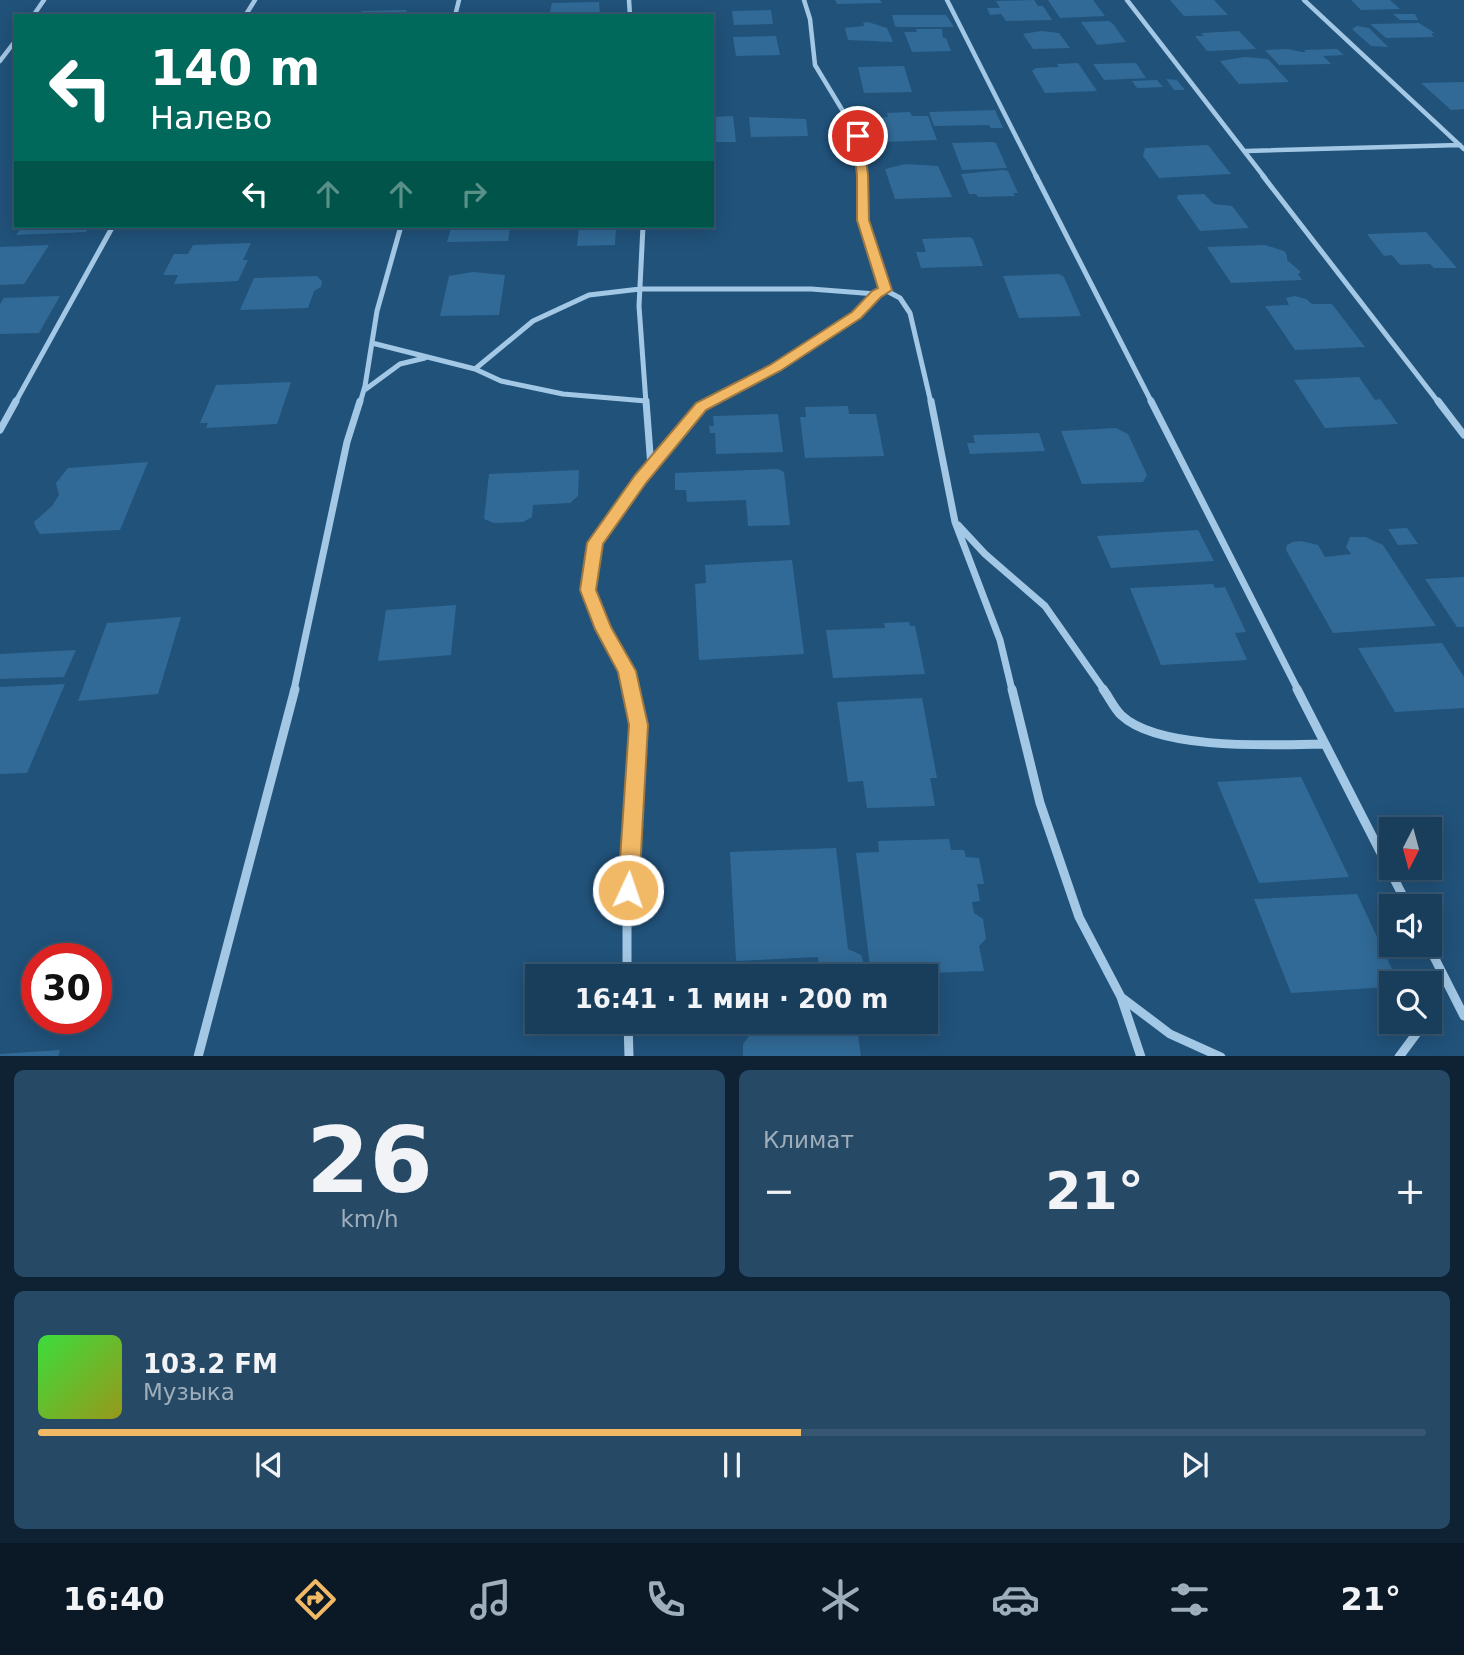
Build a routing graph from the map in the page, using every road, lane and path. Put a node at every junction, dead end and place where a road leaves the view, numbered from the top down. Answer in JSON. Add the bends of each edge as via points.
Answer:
{"nodes":[{"id":1,"x":804,"y":0,"type":"edge"},
{"id":2,"x":947,"y":0,"type":"edge"},
{"id":3,"x":1127,"y":0,"type":"edge"},
{"id":4,"x":1304,"y":0,"type":"edge"},
{"id":5,"x":14,"y":43,"type":"edge"},
{"id":6,"x":0,"y":61,"type":"edge"},
{"id":7,"x":1463,"y":146,"type":"edge"},
{"id":8,"x":1246,"y":151,"type":"junction"},
{"id":9,"x":112,"y":228,"type":"edge"},
{"id":10,"x":400,"y":228,"type":"edge"},
{"id":11,"x":643,"y":228,"type":"edge"},
{"id":12,"x":640,"y":289,"type":"junction"},
{"id":13,"x":885,"y":290,"type":"junction"},
{"id":14,"x":876,"y":294,"type":"junction"},
{"id":15,"x":372,"y":343,"type":"junction"},
{"id":16,"x":429,"y":357,"type":"junction"},
{"id":17,"x":475,"y":369,"type":"junction"},
{"id":18,"x":363,"y":391,"type":"junction"},
{"id":19,"x":646,"y":401,"type":"junction"},
{"id":20,"x":0,"y":430,"type":"edge"},
{"id":21,"x":1464,"y":435,"type":"edge"},
{"id":22,"x":651,"y":467,"type":"junction"},
{"id":23,"x":955,"y":522,"type":"junction"},
{"id":24,"x":1325,"y":744,"type":"junction"},
{"id":25,"x":1402,"y":894,"type":"edge"},
{"id":26,"x":627,"y":964,"type":"edge"},
{"id":27,"x":1442,"y":974,"type":"edge"},
{"id":28,"x":1121,"y":997,"type":"junction"},
{"id":29,"x":1464,"y":1016,"type":"edge"},
{"id":30,"x":628,"y":1034,"type":"edge"},
{"id":31,"x":1416,"y":1034,"type":"edge"},
{"id":32,"x":198,"y":1056,"type":"edge"},
{"id":33,"x":629,"y":1056,"type":"edge"},
{"id":34,"x":1141,"y":1056,"type":"edge"},
{"id":35,"x":1221,"y":1056,"type":"edge"},
{"id":36,"x":1399,"y":1056,"type":"edge"}],
"edges":[{"from":1,"to":13,"type":"street","via":[[815,65],[858,136],[863,220]]},
{"from":2,"to":24,"type":"street"},
{"from":3,"to":8,"type":"street"},
{"from":4,"to":7,"type":"street"},
{"from":5,"to":6,"type":"street"},
{"from":7,"to":8,"type":"street"},
{"from":8,"to":21,"type":"street"},
{"from":9,"to":20,"type":"street"},
{"from":10,"to":15,"type":"street"},
{"from":11,"to":12,"type":"street"},
{"from":12,"to":14,"type":"street","via":[[811,289]]},
{"from":12,"to":17,"type":"street","via":[[589,295],[533,321]]},
{"from":12,"to":19,"type":"street"},
{"from":13,"to":14,"type":"street"},
{"from":13,"to":23,"type":"street","via":[[900,298],[910,313]]},
{"from":14,"to":22,"type":"street","via":[[856,315],[775,368],[701,406]]},
{"from":15,"to":16,"type":"street"},
{"from":15,"to":18,"type":"street"},
{"from":16,"to":17,"type":"street"},
{"from":16,"to":18,"type":"street","via":[[400,364]]},
{"from":17,"to":19,"type":"street","via":[[501,381],[563,394]]},
{"from":18,"to":32,"type":"street","via":[[347,442],[289,716]]},
{"from":19,"to":22,"type":"street"},
{"from":22,"to":26,"type":"street","via":[[595,543],[588,590],[627,671],[638,725]]},
{"from":23,"to":24,"type":"street","via":[[1045,606],[1122,716],[1162,736],[1246,746]]},
{"from":23,"to":28,"type":"street","via":[[1000,640],[1040,803],[1079,917]]},
{"from":24,"to":25,"type":"street"},
{"from":27,"to":29,"type":"street"},
{"from":28,"to":34,"type":"street"},
{"from":28,"to":35,"type":"street","via":[[1170,1034]]},
{"from":30,"to":33,"type":"street"},
{"from":31,"to":36,"type":"street"}]}
